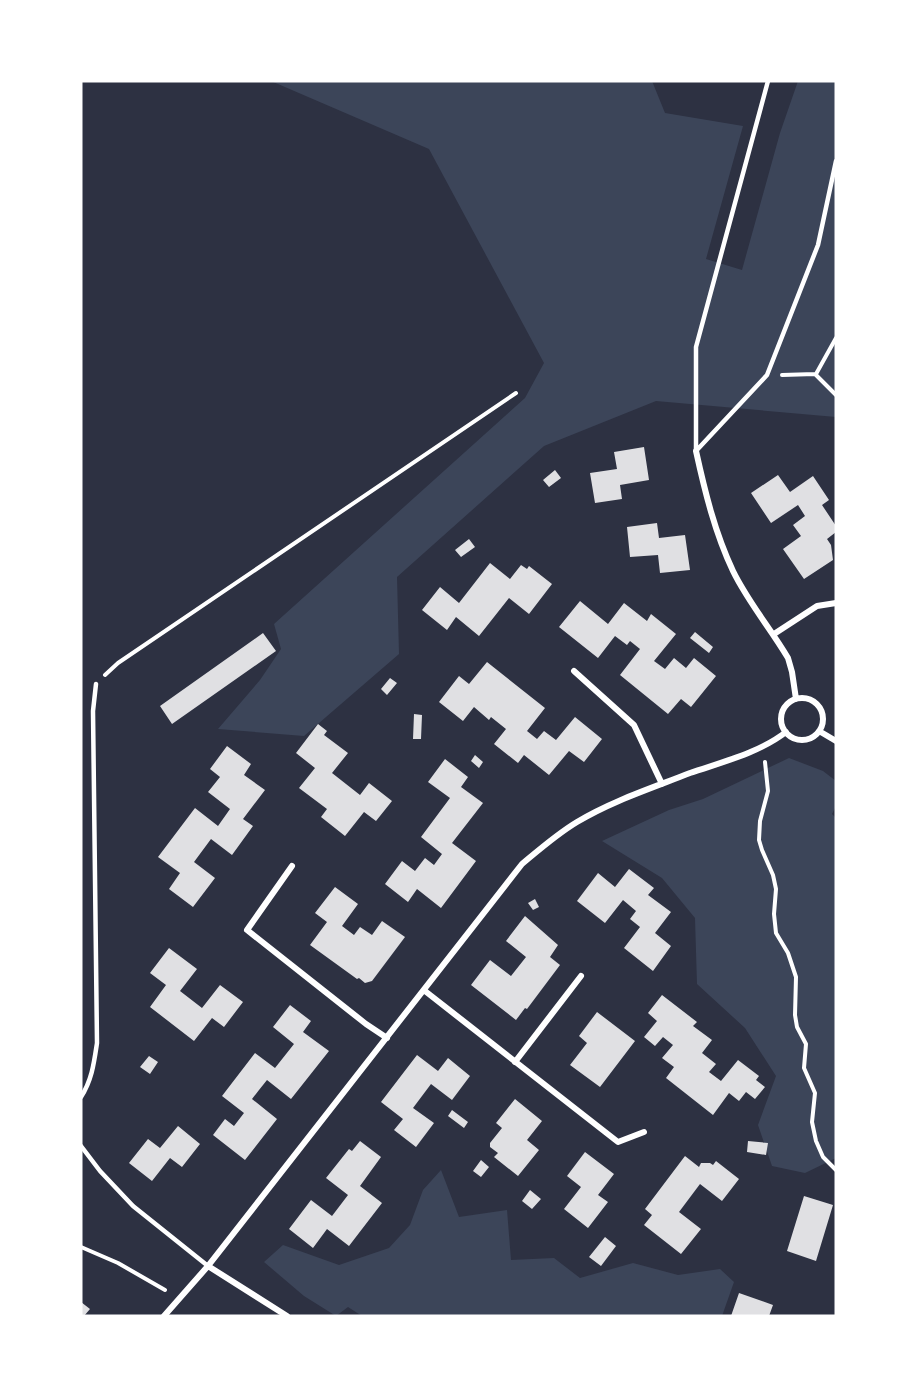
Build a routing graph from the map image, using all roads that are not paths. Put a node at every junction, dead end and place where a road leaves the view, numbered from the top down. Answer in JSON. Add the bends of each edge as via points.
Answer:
{"nodes":[{"id":1,"x":768,"y":81,"type":"edge"},
{"id":2,"x":836,"y":161,"type":"edge"},
{"id":3,"x":696,"y":451,"type":"junction"},
{"id":4,"x":836,"y":603,"type":"edge"},
{"id":5,"x":774,"y":634,"type":"junction"},
{"id":6,"x":574,"y":671,"type":"dead end"},
{"id":7,"x":96,"y":684,"type":"road end"},
{"id":8,"x":796,"y":699,"type":"junction"},
{"id":9,"x":819,"y":731,"type":"junction"},
{"id":10,"x":786,"y":732,"type":"junction"},
{"id":11,"x":836,"y":741,"type":"edge"},
{"id":12,"x":662,"y":784,"type":"junction"},
{"id":13,"x":292,"y":866,"type":"dead end"},
{"id":14,"x":582,"y":976,"type":"dead end"},
{"id":15,"x":425,"y":991,"type":"junction"},
{"id":16,"x":387,"y":1038,"type":"junction"},
{"id":17,"x":515,"y":1062,"type":"junction"},
{"id":18,"x":81,"y":1097,"type":"edge"},
{"id":19,"x":644,"y":1132,"type":"dead end"},
{"id":20,"x":81,"y":1146,"type":"edge"},
{"id":21,"x":208,"y":1266,"type":"junction"},
{"id":22,"x":164,"y":1316,"type":"edge"},
{"id":23,"x":287,"y":1316,"type":"edge"}],
"edges":[{"from":1,"to":3,"type":"lane","via":[[696,347]]},
{"from":2,"to":3,"type":"lane","via":[[818,245],[768,375]]},
{"from":3,"to":5,"type":"street","via":[[709,506],[734,573]]},
{"from":4,"to":5,"type":"street","via":[[817,606]]},
{"from":5,"to":8,"type":"street","via":[[790,665]]},
{"from":6,"to":12,"type":"street","via":[[634,725]]},
{"from":7,"to":18,"type":"lane","via":[[93,711],[97,1043],[94,1068]]},
{"from":8,"to":9,"type":"street","via":[[810,699],[819,706],[823,720]]},
{"from":8,"to":10,"type":"street","via":[[782,715]]},
{"from":9,"to":10,"type":"street","via":[[801,740]]},
{"from":9,"to":11,"type":"street"},
{"from":10,"to":12,"type":"street","via":[[759,748]]},
{"from":12,"to":15,"type":"street","via":[[577,822],[522,864]]},
{"from":13,"to":16,"type":"street","via":[[247,930]]},
{"from":14,"to":17,"type":"street"},
{"from":15,"to":16,"type":"street"},
{"from":15,"to":17,"type":"street"},
{"from":16,"to":21,"type":"street"},
{"from":17,"to":19,"type":"street","via":[[618,1142]]},
{"from":20,"to":21,"type":"lane","via":[[133,1206]]},
{"from":21,"to":22,"type":"street"},
{"from":21,"to":23,"type":"street"}]}
